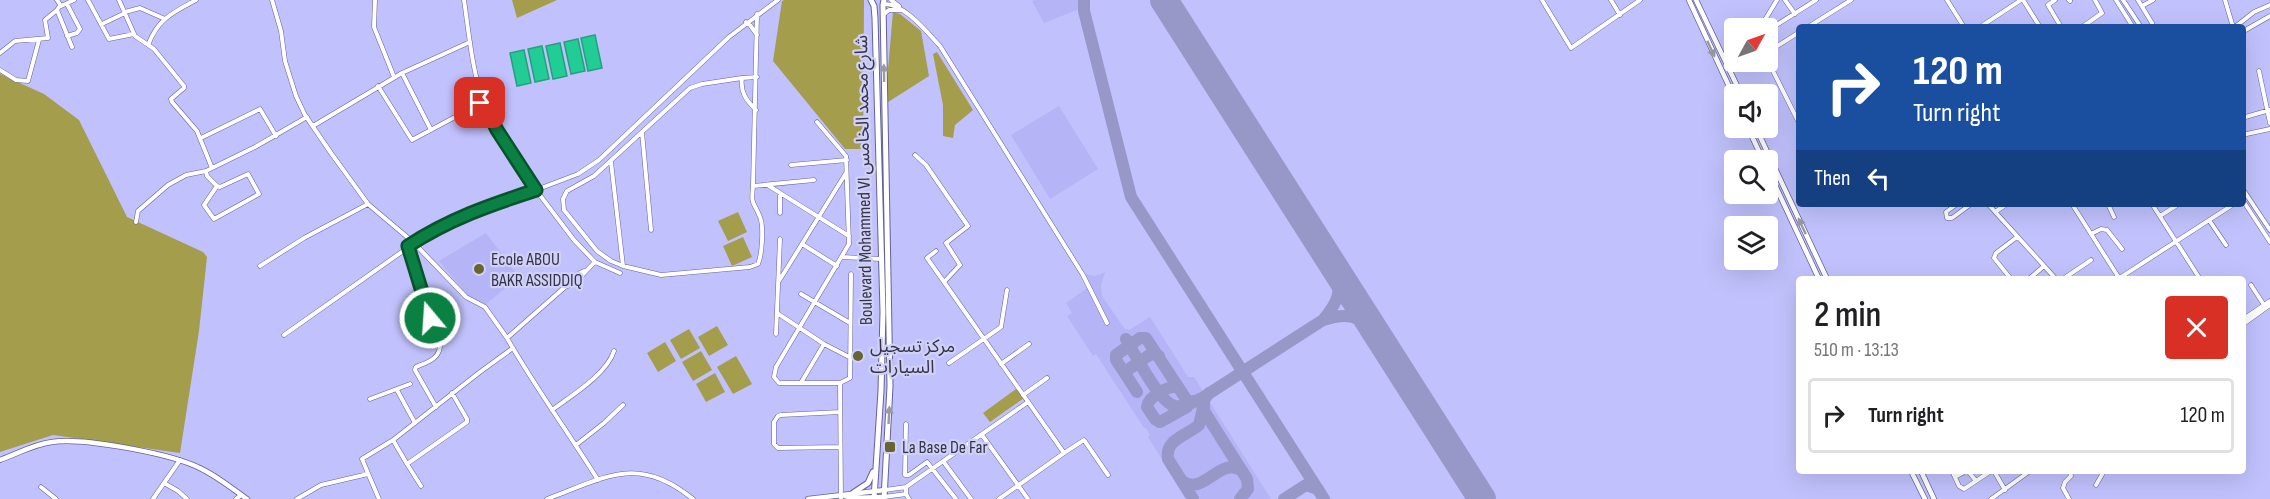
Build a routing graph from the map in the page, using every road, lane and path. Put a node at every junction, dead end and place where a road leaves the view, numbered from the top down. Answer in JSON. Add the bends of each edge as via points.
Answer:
{"nodes":[{"id":1,"x":57,"y":0,"type":"edge"},
{"id":2,"x":74,"y":0,"type":"edge"},
{"id":3,"x":88,"y":0,"type":"edge"},
{"id":4,"x":119,"y":0,"type":"edge"},
{"id":5,"x":196,"y":0,"type":"edge"},
{"id":6,"x":272,"y":0,"type":"edge"},
{"id":7,"x":375,"y":0,"type":"edge"},
{"id":8,"x":464,"y":0,"type":"edge"},
{"id":9,"x":778,"y":0,"type":"edge"},
{"id":10,"x":891,"y":0,"type":"edge"},
{"id":11,"x":1542,"y":0,"type":"edge"},
{"id":12,"x":1611,"y":0,"type":"edge"},
{"id":13,"x":1640,"y":0,"type":"edge"},
{"id":14,"x":1689,"y":0,"type":"edge"},
{"id":15,"x":1696,"y":0,"type":"edge"},
{"id":16,"x":1777,"y":0,"type":"edge"},
{"id":17,"x":1785,"y":0,"type":"edge"},
{"id":18,"x":1816,"y":0,"type":"edge"},
{"id":19,"x":1851,"y":0,"type":"edge"},
{"id":20,"x":1947,"y":0,"type":"edge"},
{"id":21,"x":2022,"y":0,"type":"edge"},
{"id":22,"x":2055,"y":0,"type":"edge"},
{"id":23,"x":2095,"y":0,"type":"edge"},
{"id":24,"x":2116,"y":0,"type":"edge"},
{"id":25,"x":2123,"y":0,"type":"edge"},
{"id":26,"x":2138,"y":0,"type":"edge"},
{"id":27,"x":2153,"y":0,"type":"edge"},
{"id":28,"x":2225,"y":0,"type":"edge"},
{"id":29,"x":872,"y":3,"type":"edge"},
{"id":30,"x":883,"y":3,"type":"edge"},
{"id":31,"x":67,"y":4,"type":"junction"},
{"id":32,"x":2270,"y":5,"type":"edge"},
{"id":33,"x":2142,"y":6,"type":"junction"},
{"id":34,"x":59,"y":8,"type":"junction"},
{"id":35,"x":901,"y":10,"type":"junction"},
{"id":36,"x":125,"y":12,"type":"junction"},
{"id":37,"x":758,"y":14,"type":"junction"},
{"id":38,"x":1795,"y":14,"type":"junction"},
{"id":39,"x":883,"y":15,"type":"junction"},
{"id":40,"x":1620,"y":15,"type":"junction"},
{"id":41,"x":2270,"y":16,"type":"edge"},
{"id":42,"x":1766,"y":18,"type":"edge"},
{"id":43,"x":165,"y":19,"type":"junction"},
{"id":44,"x":746,"y":22,"type":"junction"},
{"id":45,"x":2152,"y":23,"type":"dead end"},
{"id":46,"x":102,"y":24,"type":"junction"},
{"id":47,"x":1778,"y":24,"type":"edge"},
{"id":48,"x":1813,"y":24,"type":"edge"},
{"id":49,"x":1962,"y":24,"type":"edge"},
{"id":50,"x":1985,"y":24,"type":"edge"},
{"id":51,"x":2038,"y":24,"type":"edge"},
{"id":52,"x":2059,"y":24,"type":"edge"},
{"id":53,"x":2086,"y":24,"type":"edge"},
{"id":54,"x":2131,"y":24,"type":"edge"},
{"id":55,"x":2139,"y":24,"type":"edge"},
{"id":56,"x":2233,"y":24,"type":"edge"},
{"id":57,"x":2238,"y":24,"type":"edge"},
{"id":58,"x":2246,"y":30,"type":"edge"},
{"id":59,"x":134,"y":34,"type":"junction"},
{"id":60,"x":1796,"y":34,"type":"edge"},
{"id":61,"x":67,"y":36,"type":"junction"},
{"id":62,"x":757,"y":36,"type":"junction"},
{"id":63,"x":39,"y":40,"type":"junction"},
{"id":64,"x":470,"y":42,"type":"junction"},
{"id":65,"x":147,"y":46,"type":"junction"},
{"id":66,"x":72,"y":47,"type":"dead end"},
{"id":67,"x":0,"y":52,"type":"edge"},
{"id":68,"x":0,"y":70,"type":"edge"},
{"id":69,"x":2259,"y":71,"type":"dead end"},
{"id":70,"x":402,"y":73,"type":"junction"},
{"id":71,"x":757,"y":76,"type":"junction"},
{"id":72,"x":394,"y":77,"type":"junction"},
{"id":73,"x":742,"y":78,"type":"junction"},
{"id":74,"x":1728,"y":84,"type":"edge"},
{"id":75,"x":1736,"y":84,"type":"edge"},
{"id":76,"x":378,"y":86,"type":"junction"},
{"id":77,"x":483,"y":102,"type":"junction"},
{"id":78,"x":756,"y":111,"type":"junction"},
{"id":79,"x":2268,"y":111,"type":"edge"},
{"id":80,"x":307,"y":117,"type":"junction"},
{"id":81,"x":2246,"y":117,"type":"edge"},
{"id":82,"x":1796,"y":118,"type":"edge"},
{"id":83,"x":817,"y":123,"type":"dead end"},
{"id":84,"x":2270,"y":123,"type":"edge"},
{"id":85,"x":313,"y":126,"type":"junction"},
{"id":86,"x":2270,"y":129,"type":"edge"},
{"id":87,"x":431,"y":130,"type":"junction"},
{"id":88,"x":642,"y":131,"type":"junction"},
{"id":89,"x":2246,"y":134,"type":"edge"},
{"id":90,"x":276,"y":136,"type":"junction"},
{"id":91,"x":201,"y":138,"type":"junction"},
{"id":92,"x":1761,"y":138,"type":"edge"},
{"id":93,"x":915,"y":155,"type":"dead end"},
{"id":94,"x":847,"y":160,"type":"junction"},
{"id":95,"x":611,"y":161,"type":"junction"},
{"id":96,"x":791,"y":165,"type":"dead end"},
{"id":97,"x":212,"y":168,"type":"junction"},
{"id":98,"x":206,"y":171,"type":"junction"},
{"id":99,"x":847,"y":172,"type":"junction"},
{"id":100,"x":814,"y":180,"type":"dead end"},
{"id":101,"x":217,"y":186,"type":"junction"},
{"id":102,"x":753,"y":186,"type":"junction"},
{"id":103,"x":768,"y":186,"type":"junction"},
{"id":104,"x":536,"y":190,"type":"junction"},
{"id":105,"x":1778,"y":192,"type":"edge"},
{"id":106,"x":780,"y":195,"type":"junction"},
{"id":107,"x":2246,"y":200,"type":"edge"},
{"id":108,"x":2246,"y":201,"type":"edge"},
{"id":109,"x":368,"y":204,"type":"junction"},
{"id":110,"x":1953,"y":207,"type":"edge"},
{"id":111,"x":1967,"y":207,"type":"edge"},
{"id":112,"x":1991,"y":207,"type":"edge"},
{"id":113,"x":2002,"y":207,"type":"edge"},
{"id":114,"x":2074,"y":207,"type":"edge"},
{"id":115,"x":2109,"y":207,"type":"edge"},
{"id":116,"x":2154,"y":207,"type":"edge"},
{"id":117,"x":2174,"y":207,"type":"edge"},
{"id":118,"x":2229,"y":207,"type":"edge"},
{"id":119,"x":1995,"y":212,"type":"junction"},
{"id":120,"x":780,"y":213,"type":"dead end"},
{"id":121,"x":2160,"y":216,"type":"junction"},
{"id":122,"x":2114,"y":217,"type":"dead end"},
{"id":123,"x":817,"y":218,"type":"junction"},
{"id":124,"x":2210,"y":219,"type":"junction"},
{"id":125,"x":136,"y":222,"type":"dead end"},
{"id":126,"x":651,"y":230,"type":"dead end"},
{"id":127,"x":2270,"y":230,"type":"edge"},
{"id":128,"x":2091,"y":234,"type":"junction"},
{"id":129,"x":849,"y":237,"type":"junction"},
{"id":130,"x":2017,"y":237,"type":"junction"},
{"id":131,"x":780,"y":239,"type":"dead end"},
{"id":132,"x":414,"y":242,"type":"junction"},
{"id":133,"x":2176,"y":242,"type":"junction"},
{"id":134,"x":2270,"y":242,"type":"edge"},
{"id":135,"x":802,"y":244,"type":"junction"},
{"id":136,"x":2226,"y":245,"type":"dead end"},
{"id":137,"x":408,"y":246,"type":"junction"},
{"id":138,"x":2122,"y":249,"type":"dead end"},
{"id":139,"x":936,"y":251,"type":"dead end"},
{"id":140,"x":842,"y":257,"type":"junction"},
{"id":141,"x":881,"y":259,"type":"junction"},
{"id":142,"x":2091,"y":260,"type":"dead end"},
{"id":143,"x":595,"y":262,"type":"junction"},
{"id":144,"x":260,"y":266,"type":"dead end"},
{"id":145,"x":623,"y":266,"type":"junction"},
{"id":146,"x":837,"y":266,"type":"junction"},
{"id":147,"x":2044,"y":266,"type":"junction"},
{"id":148,"x":620,"y":273,"type":"dead end"},
{"id":149,"x":851,"y":274,"type":"dead end"},
{"id":150,"x":1817,"y":276,"type":"edge"},
{"id":151,"x":1826,"y":276,"type":"edge"},
{"id":152,"x":2008,"y":276,"type":"edge"},
{"id":153,"x":2032,"y":276,"type":"edge"},
{"id":154,"x":2053,"y":276,"type":"edge"},
{"id":155,"x":2067,"y":276,"type":"edge"},
{"id":156,"x":2117,"y":276,"type":"edge"},
{"id":157,"x":2124,"y":276,"type":"edge"},
{"id":158,"x":2198,"y":276,"type":"edge"},
{"id":159,"x":779,"y":281,"type":"junction"},
{"id":160,"x":944,"y":282,"type":"junction"},
{"id":161,"x":2251,"y":285,"type":"dead end"},
{"id":162,"x":1007,"y":290,"type":"dead end"},
{"id":163,"x":801,"y":294,"type":"dead end"},
{"id":164,"x":816,"y":303,"type":"junction"},
{"id":165,"x":2270,"y":303,"type":"edge"},
{"id":166,"x":2264,"y":305,"type":"junction"},
{"id":167,"x":777,"y":313,"type":"junction"},
{"id":168,"x":2246,"y":320,"type":"edge"},
{"id":169,"x":2246,"y":320,"type":"edge"},
{"id":170,"x":851,"y":323,"type":"junction"},
{"id":171,"x":1107,"y":323,"type":"dead end"},
{"id":172,"x":800,"y":329,"type":"junction"},
{"id":173,"x":776,"y":334,"type":"dead end"},
{"id":174,"x":284,"y":335,"type":"dead end"},
{"id":175,"x":507,"y":338,"type":"junction"},
{"id":176,"x":984,"y":340,"type":"junction"},
{"id":177,"x":824,"y":344,"type":"junction"},
{"id":178,"x":1029,"y":344,"type":"dead end"},
{"id":179,"x":513,"y":348,"type":"junction"},
{"id":180,"x":614,"y":351,"type":"dead end"},
{"id":181,"x":851,"y":358,"type":"junction"},
{"id":182,"x":949,"y":363,"type":"dead end"},
{"id":183,"x":1001,"y":364,"type":"junction"},
{"id":184,"x":1047,"y":378,"type":"dead end"},
{"id":185,"x":801,"y":381,"type":"junction"},
{"id":186,"x":840,"y":383,"type":"junction"},
{"id":187,"x":410,"y":384,"type":"dead end"},
{"id":188,"x":397,"y":390,"type":"junction"},
{"id":189,"x":452,"y":393,"type":"junction"},
{"id":190,"x":1023,"y":395,"type":"junction"},
{"id":191,"x":370,"y":399,"type":"dead end"},
{"id":192,"x":1028,"y":402,"type":"junction"},
{"id":193,"x":622,"y":405,"type":"dead end"},
{"id":194,"x":436,"y":407,"type":"junction"},
{"id":195,"x":552,"y":410,"type":"junction"},
{"id":196,"x":840,"y":412,"type":"junction"},
{"id":197,"x":415,"y":423,"type":"junction"},
{"id":198,"x":906,"y":424,"type":"dead end"},
{"id":199,"x":982,"y":435,"type":"junction"},
{"id":200,"x":393,"y":440,"type":"junction"},
{"id":201,"x":576,"y":445,"type":"junction"},
{"id":202,"x":840,"y":447,"type":"junction"},
{"id":203,"x":1064,"y":453,"type":"junction"},
{"id":204,"x":0,"y":460,"type":"edge"},
{"id":205,"x":180,"y":460,"type":"junction"},
{"id":206,"x":943,"y":461,"type":"junction"},
{"id":207,"x":407,"y":464,"type":"junction"},
{"id":208,"x":875,"y":468,"type":"junction"},
{"id":209,"x":933,"y":468,"type":"junction"},
{"id":210,"x":368,"y":474,"type":"junction"},
{"id":211,"x":1912,"y":474,"type":"edge"},
{"id":212,"x":1922,"y":474,"type":"edge"},
{"id":213,"x":1954,"y":474,"type":"edge"},
{"id":214,"x":1961,"y":474,"type":"edge"},
{"id":215,"x":1970,"y":474,"type":"edge"},
{"id":216,"x":1988,"y":474,"type":"edge"},
{"id":217,"x":1995,"y":474,"type":"edge"},
{"id":218,"x":2026,"y":474,"type":"edge"},
{"id":219,"x":2071,"y":474,"type":"edge"},
{"id":220,"x":2102,"y":474,"type":"edge"},
{"id":221,"x":1108,"y":475,"type":"dead end"},
{"id":222,"x":2023,"y":476,"type":"joint"},
{"id":223,"x":1955,"y":477,"type":"junction"},
{"id":224,"x":598,"y":480,"type":"junction"},
{"id":225,"x":1976,"y":481,"type":"junction"},
{"id":226,"x":164,"y":483,"type":"junction"},
{"id":227,"x":1018,"y":485,"type":"junction"},
{"id":228,"x":2096,"y":485,"type":"dead end"},
{"id":229,"x":421,"y":486,"type":"dead end"},
{"id":230,"x":41,"y":487,"type":"dead end"},
{"id":231,"x":906,"y":487,"type":"junction"},
{"id":232,"x":2005,"y":490,"type":"junction"},
{"id":233,"x":853,"y":493,"type":"junction"},
{"id":234,"x":906,"y":494,"type":"junction"},
{"id":235,"x":241,"y":495,"type":"junction"},
{"id":236,"x":884,"y":495,"type":"edge"},
{"id":237,"x":874,"y":496,"type":"edge"},
{"id":238,"x":842,"y":497,"type":"edge"},
{"id":239,"x":378,"y":498,"type":"edge"},
{"id":240,"x":56,"y":499,"type":"edge"},
{"id":241,"x":153,"y":499,"type":"edge"},
{"id":242,"x":186,"y":499,"type":"edge"},
{"id":243,"x":236,"y":499,"type":"edge"},
{"id":244,"x":247,"y":499,"type":"edge"},
{"id":245,"x":297,"y":499,"type":"edge"},
{"id":246,"x":372,"y":499,"type":"edge"},
{"id":247,"x":547,"y":499,"type":"edge"},
{"id":248,"x":693,"y":499,"type":"edge"},
{"id":249,"x":808,"y":499,"type":"edge"},
{"id":250,"x":859,"y":499,"type":"edge"},
{"id":251,"x":909,"y":499,"type":"edge"},
{"id":252,"x":956,"y":499,"type":"edge"},
{"id":253,"x":971,"y":499,"type":"edge"},
{"id":254,"x":999,"y":499,"type":"edge"},
{"id":255,"x":1028,"y":499,"type":"edge"},
{"id":256,"x":1925,"y":499,"type":"edge"},
{"id":257,"x":1935,"y":499,"type":"edge"},
{"id":258,"x":1991,"y":499,"type":"edge"},
{"id":259,"x":2069,"y":499,"type":"edge"}],
"edges":[{"from":1,"to":34,"type":"street"},
{"from":2,"to":31,"type":"street"},
{"from":3,"to":46,"type":"street"},
{"from":4,"to":36,"type":"street"},
{"from":5,"to":43,"type":"street"},
{"from":6,"to":80,"type":"street","via":[[288,74]]},
{"from":7,"to":72,"type":"street","via":[[374,27]]},
{"from":8,"to":64,"type":"street"},
{"from":9,"to":37,"type":"street"},
{"from":10,"to":35,"type":"street"},
{"from":11,"to":40,"type":"street","via":[[1572,48]]},
{"from":12,"to":40,"type":"street"},
{"from":13,"to":40,"type":"street"},
{"from":14,"to":74,"type":"street","one_way":true},
{"from":15,"to":75,"type":"street"},
{"from":16,"to":42,"type":"street"},
{"from":17,"to":38,"type":"street"},
{"from":18,"to":38,"type":"street"},
{"from":19,"to":48,"type":"street"},
{"from":20,"to":49,"type":"street"},
{"from":21,"to":50,"type":"street"},
{"from":21,"to":51,"type":"street"},
{"from":22,"to":52,"type":"street","via":[[2048,5]]},
{"from":23,"to":53,"type":"street","via":[[2102,13]]},
{"from":24,"to":54,"type":"street"},
{"from":25,"to":55,"type":"street"},
{"from":26,"to":33,"type":"street"},
{"from":27,"to":33,"type":"street"},
{"from":28,"to":56,"type":"street"},
{"from":29,"to":30,"type":"main road"},
{"from":29,"to":141,"type":"main road","name":"Boulevard Mohammed VI شارع محمد الخامس"},
{"from":30,"to":35,"type":"street"},
{"from":30,"to":39,"type":"main road","name":"Boulevard Mohammed VI شارع محمد الخامس"},
{"from":31,"to":34,"type":"street"},
{"from":31,"to":61,"type":"street","via":[[80,29]]},
{"from":32,"to":57,"type":"street"},
{"from":33,"to":45,"type":"street"},
{"from":34,"to":61,"type":"street"},
{"from":34,"to":63,"type":"street","via":[[45,20],[49,36]]},
{"from":35,"to":39,"type":"street","via":[[889,10]]},
{"from":35,"to":171,"type":"street","via":[[940,46],[1083,275]]},
{"from":36,"to":43,"type":"street","via":[[140,8]]},
{"from":36,"to":46,"type":"street"},
{"from":36,"to":59,"type":"street"},
{"from":37,"to":44,"type":"street"},
{"from":37,"to":62,"type":"street"},
{"from":38,"to":47,"type":"street"},
{"from":236,"to":39,"type":"main road","name":"Boulevard Mohammed VI شارع محمد الخامس","one_way":true,"via":[[890,381]]},
{"from":41,"to":58,"type":"street"},
{"from":43,"to":65,"type":"street","via":[[156,27]]},
{"from":44,"to":62,"type":"street"},
{"from":44,"to":104,"type":"street","via":[[599,160],[578,174]]},
{"from":46,"to":59,"type":"street","via":[[111,40]]},
{"from":59,"to":65,"type":"street"},
{"from":60,"to":82,"type":"street","via":[[1771,50],[1767,58]]},
{"from":61,"to":66,"type":"street"},
{"from":62,"to":71,"type":"street"},
{"from":63,"to":67,"type":"street","via":[[15,41]]},
{"from":63,"to":68,"type":"street","via":[[28,81],[16,80]]},
{"from":64,"to":70,"type":"street"},
{"from":64,"to":77,"type":"street"},
{"from":65,"to":91,"type":"street","via":[[154,49],[184,86],[171,100]]},
{"from":69,"to":79,"type":"street"},
{"from":70,"to":72,"type":"street"},
{"from":70,"to":87,"type":"street"},
{"from":71,"to":73,"type":"street"},
{"from":71,"to":78,"type":"street"},
{"from":72,"to":76,"type":"street"},
{"from":73,"to":78,"type":"street","via":[[742,91]]},
{"from":73,"to":88,"type":"street","via":[[690,88]]},
{"from":76,"to":85,"type":"street"},
{"from":76,"to":87,"type":"street","via":[[410,139]]},
{"from":77,"to":87,"type":"street"},
{"from":77,"to":104,"type":"street"},
{"from":78,"to":102,"type":"street"},
{"from":79,"to":81,"type":"street"},
{"from":79,"to":84,"type":"street"},
{"from":80,"to":85,"type":"street"},
{"from":80,"to":90,"type":"street"},
{"from":83,"to":94,"type":"street"},
{"from":85,"to":109,"type":"street"},
{"from":86,"to":89,"type":"street"},
{"from":88,"to":95,"type":"street"},
{"from":88,"to":126,"type":"street"},
{"from":90,"to":91,"type":"street","via":[[260,109]]},
{"from":90,"to":97,"type":"street"},
{"from":91,"to":97,"type":"street"},
{"from":151,"to":92,"type":"street","one_way":true},
{"from":93,"to":160,"type":"street","via":[[968,226],[946,243],[960,265]]},
{"from":94,"to":96,"type":"street"},
{"from":94,"to":99,"type":"street"},
{"from":95,"to":145,"type":"street"},
{"from":95,"to":145,"type":"street","via":[[567,191],[564,210],[597,251]]},
{"from":97,"to":98,"type":"street"},
{"from":98,"to":101,"type":"street"},
{"from":98,"to":125,"type":"street","via":[[186,175],[162,189],[138,211]]},
{"from":99,"to":123,"type":"street"},
{"from":99,"to":129,"type":"street"},
{"from":100,"to":103,"type":"street"},
{"from":101,"to":101,"type":"street","via":[[248,174],[259,194],[214,219],[204,205]]},
{"from":102,"to":103,"type":"street"},
{"from":102,"to":145,"type":"street","via":[[751,201],[761,218],[761,253],[755,267],[662,275]]},
{"from":103,"to":106,"type":"street"},
{"from":104,"to":132,"type":"street","via":[[464,215]]},
{"from":104,"to":143,"type":"street"},
{"from":105,"to":150,"type":"street"},
{"from":106,"to":120,"type":"street"},
{"from":106,"to":123,"type":"street"},
{"from":107,"to":127,"type":"street"},
{"from":108,"to":134,"type":"street"},
{"from":109,"to":132,"type":"street"},
{"from":109,"to":144,"type":"street"},
{"from":110,"to":111,"type":"street","via":[[1946,212],[1947,218]]},
{"from":112,"to":119,"type":"street"},
{"from":113,"to":119,"type":"street"},
{"from":114,"to":128,"type":"street"},
{"from":115,"to":122,"type":"street"},
{"from":116,"to":121,"type":"street"},
{"from":117,"to":121,"type":"street"},
{"from":118,"to":124,"type":"street"},
{"from":119,"to":130,"type":"street"},
{"from":121,"to":133,"type":"street"},
{"from":123,"to":129,"type":"street"},
{"from":123,"to":135,"type":"street"},
{"from":124,"to":133,"type":"street"},
{"from":124,"to":136,"type":"street"},
{"from":128,"to":138,"type":"street","via":[[2108,230]]},
{"from":128,"to":156,"type":"street"},
{"from":129,"to":140,"type":"street"},
{"from":130,"to":147,"type":"street"},
{"from":130,"to":152,"type":"street","via":[[1994,258]]},
{"from":131,"to":159,"type":"street"},
{"from":132,"to":137,"type":"street"},
{"from":132,"to":175,"type":"street","via":[[466,297],[485,307]]},
{"from":133,"to":157,"type":"street"},
{"from":133,"to":158,"type":"street"},
{"from":135,"to":146,"type":"street"},
{"from":135,"to":159,"type":"street"},
{"from":137,"to":174,"type":"street"},
{"from":137,"to":194,"type":"street","via":[[440,347],[434,359],[415,370]]},
{"from":139,"to":160,"type":"street","via":[[927,258]]},
{"from":140,"to":141,"type":"street"},
{"from":140,"to":146,"type":"street"},
{"from":141,"to":208,"type":"main road","name":"Boulevard Mohammed VI شارع محمد الخامس","via":[[881,391]]},
{"from":142,"to":155,"type":"street"},
{"from":143,"to":148,"type":"street"},
{"from":143,"to":175,"type":"street"},
{"from":146,"to":164,"type":"street"},
{"from":147,"to":153,"type":"street"},
{"from":147,"to":154,"type":"street"},
{"from":149,"to":170,"type":"street"},
{"from":159,"to":167,"type":"street"},
{"from":160,"to":176,"type":"street"},
{"from":161,"to":166,"type":"street"},
{"from":162,"to":176,"type":"street","via":[[1001,327]]},
{"from":163,"to":164,"type":"street"},
{"from":164,"to":170,"type":"street"},
{"from":164,"to":172,"type":"street"},
{"from":165,"to":166,"type":"street"},
{"from":165,"to":169,"type":"street"},
{"from":166,"to":168,"type":"street"},
{"from":167,"to":172,"type":"street"},
{"from":167,"to":173,"type":"street"},
{"from":170,"to":181,"type":"street"},
{"from":172,"to":177,"type":"street"},
{"from":172,"to":185,"type":"street","via":[[776,367],[774,377],[780,383]]},
{"from":175,"to":179,"type":"street"},
{"from":176,"to":182,"type":"street"},
{"from":176,"to":183,"type":"street"},
{"from":177,"to":181,"type":"street"},
{"from":177,"to":185,"type":"street"},
{"from":178,"to":183,"type":"street"},
{"from":179,"to":189,"type":"street"},
{"from":179,"to":195,"type":"street"},
{"from":180,"to":195,"type":"street","via":[[608,364]]},
{"from":181,"to":186,"type":"street","via":[[850,378]]},
{"from":183,"to":190,"type":"street"},
{"from":184,"to":190,"type":"street"},
{"from":185,"to":186,"type":"street"},
{"from":186,"to":196,"type":"street"},
{"from":187,"to":188,"type":"street"},
{"from":188,"to":191,"type":"street"},
{"from":188,"to":197,"type":"street"},
{"from":189,"to":194,"type":"street"},
{"from":189,"to":207,"type":"street","via":[[468,421]]},
{"from":190,"to":192,"type":"street"},
{"from":192,"to":199,"type":"street"},
{"from":192,"to":203,"type":"street"},
{"from":193,"to":201,"type":"street"},
{"from":194,"to":197,"type":"street"},
{"from":195,"to":201,"type":"street"},
{"from":196,"to":202,"type":"street"},
{"from":196,"to":202,"type":"street","via":[[777,416],[774,422],[774,444],[783,450]]},
{"from":197,"to":200,"type":"street"},
{"from":198,"to":209,"type":"street","via":[[905,475],[927,462]]},
{"from":199,"to":206,"type":"street"},
{"from":199,"to":227,"type":"street"},
{"from":200,"to":207,"type":"street"},
{"from":200,"to":210,"type":"street","via":[[362,459]]},
{"from":201,"to":224,"type":"street"},
{"from":202,"to":238,"type":"street"},
{"from":203,"to":221,"type":"street","via":[[1084,440]]},
{"from":203,"to":227,"type":"street"},
{"from":204,"to":205,"type":"street","via":[[39,445],[67,440]]},
{"from":205,"to":226,"type":"street"},
{"from":205,"to":235,"type":"street","via":[[209,472]]},
{"from":206,"to":209,"type":"street"},
{"from":206,"to":253,"type":"street"},
{"from":207,"to":229,"type":"street"},
{"from":208,"to":233,"type":"main road","via":[[867,483]]},
{"from":208,"to":237,"type":"main road","name":"Boulevard Mohammed VI شارع محمد الخامس"},
{"from":209,"to":231,"type":"street"},
{"from":209,"to":252,"type":"street"},
{"from":210,"to":239,"type":"street"},
{"from":210,"to":245,"type":"street","via":[[321,485]]},
{"from":211,"to":256,"type":"street"},
{"from":212,"to":257,"type":"street"},
{"from":213,"to":223,"type":"street"},
{"from":214,"to":223,"type":"street"},
{"from":215,"to":225,"type":"street"},
{"from":216,"to":225,"type":"street"},
{"from":217,"to":232,"type":"street"},
{"from":218,"to":222,"type":"street"},
{"from":219,"to":259,"type":"street","via":[[2063,488]]},
{"from":220,"to":228,"type":"street"},
{"from":222,"to":232,"type":"street"},
{"from":223,"to":225,"type":"street","via":[[1963,489]]},
{"from":224,"to":247,"type":"street"},
{"from":224,"to":248,"type":"street","via":[[641,472],[665,480]]},
{"from":226,"to":241,"type":"street"},
{"from":226,"to":242,"type":"street"},
{"from":227,"to":254,"type":"street"},
{"from":227,"to":255,"type":"street"},
{"from":230,"to":240,"type":"street"},
{"from":231,"to":234,"type":"street"},
{"from":231,"to":236,"type":"street"},
{"from":232,"to":258,"type":"street"},
{"from":233,"to":237,"type":"street"},
{"from":233,"to":238,"type":"street"},
{"from":234,"to":236,"type":"street"},
{"from":234,"to":251,"type":"street"},
{"from":235,"to":243,"type":"street"},
{"from":235,"to":244,"type":"street"},
{"from":236,"to":237,"type":"street"},
{"from":237,"to":250,"type":"street"},
{"from":238,"to":249,"type":"street"},
{"from":238,"to":250,"type":"street"},
{"from":239,"to":246,"type":"street"}]}
